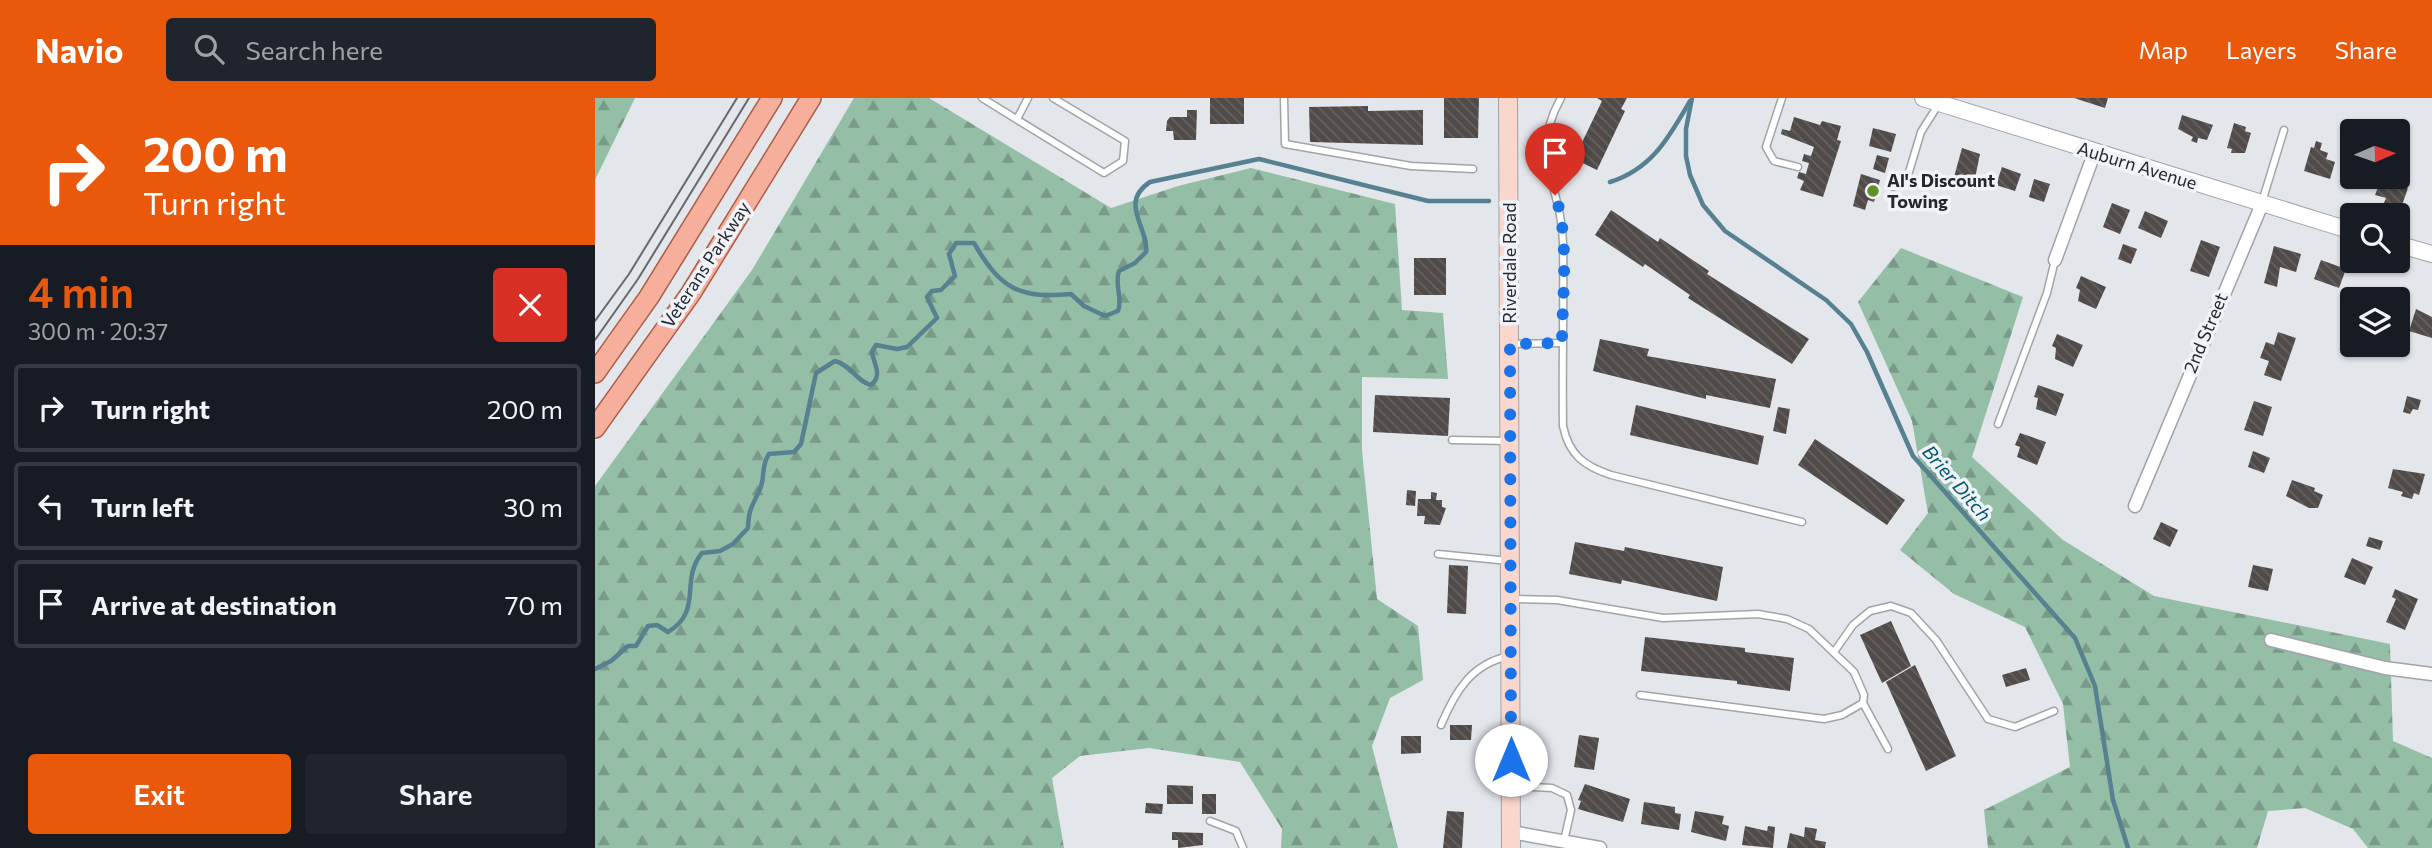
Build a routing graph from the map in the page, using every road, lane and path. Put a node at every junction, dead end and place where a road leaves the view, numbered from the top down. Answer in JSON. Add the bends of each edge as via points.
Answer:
{"nodes":[{"id":1,"x":772,"y":98,"type":"edge"},
{"id":2,"x":811,"y":98,"type":"edge"},
{"id":3,"x":982,"y":98,"type":"edge"},
{"id":4,"x":1028,"y":98,"type":"edge"},
{"id":5,"x":1053,"y":98,"type":"edge"},
{"id":6,"x":1284,"y":98,"type":"edge"},
{"id":7,"x":1509,"y":98,"type":"edge"},
{"id":8,"x":1561,"y":98,"type":"edge"},
{"id":9,"x":1782,"y":98,"type":"edge"},
{"id":10,"x":1934,"y":100,"type":"edge"},
{"id":11,"x":1017,"y":119,"type":"junction"},
{"id":12,"x":2284,"y":130,"type":"dead end"},
{"id":13,"x":2094,"y":154,"type":"junction"},
{"id":14,"x":1798,"y":167,"type":"dead end"},
{"id":15,"x":1473,"y":169,"type":"dead end"},
{"id":16,"x":1892,"y":187,"type":"dead end"},
{"id":17,"x":2262,"y":204,"type":"junction"},
{"id":18,"x":2340,"y":227,"type":"edge"},
{"id":19,"x":2410,"y":248,"type":"edge"},
{"id":20,"x":2432,"y":254,"type":"edge"},
{"id":21,"x":2055,"y":260,"type":"joint"},
{"id":22,"x":1562,"y":343,"type":"junction"},
{"id":23,"x":1510,"y":344,"type":"junction"},
{"id":24,"x":595,"y":373,"type":"edge"},
{"id":25,"x":1998,"y":424,"type":"dead end"},
{"id":26,"x":595,"y":428,"type":"edge"},
{"id":27,"x":1452,"y":440,"type":"dead end"},
{"id":28,"x":1511,"y":442,"type":"junction"},
{"id":29,"x":2135,"y":506,"type":"dead end"},
{"id":30,"x":1802,"y":522,"type":"dead end"},
{"id":31,"x":1438,"y":554,"type":"dead end"},
{"id":32,"x":1511,"y":561,"type":"junction"},
{"id":33,"x":1511,"y":599,"type":"junction"},
{"id":34,"x":2271,"y":640,"type":"dead end"},
{"id":35,"x":1834,"y":652,"type":"junction"},
{"id":36,"x":1511,"y":656,"type":"junction"},
{"id":37,"x":2432,"y":674,"type":"edge"},
{"id":38,"x":1640,"y":695,"type":"dead end"},
{"id":39,"x":1863,"y":703,"type":"junction"},
{"id":40,"x":2053,"y":710,"type":"dead end"},
{"id":41,"x":1441,"y":725,"type":"dead end"},
{"id":42,"x":1888,"y":749,"type":"dead end"},
{"id":43,"x":1511,"y":786,"type":"junction"},
{"id":44,"x":1210,"y":821,"type":"dead end"},
{"id":45,"x":1511,"y":840,"type":"edge"},
{"id":46,"x":1564,"y":841,"type":"junction"},
{"id":47,"x":1243,"y":848,"type":"edge"},
{"id":48,"x":1600,"y":848,"type":"edge"}],
"edges":[{"from":1,"to":24,"type":"main road","name":"Veterans Parkway","via":[[649,296]]},
{"from":2,"to":26,"type":"main road","name":"Veterans Parkway","via":[[691,293]]},
{"from":3,"to":11,"type":"lane"},
{"from":4,"to":11,"type":"lane"},
{"from":5,"to":11,"type":"lane","via":[[1125,141],[1123,161],[1104,173]]},
{"from":6,"to":15,"type":"lane","via":[[1285,144],[1411,166]]},
{"from":7,"to":23,"type":"main road","name":"Riverdale Road"},
{"from":8,"to":22,"type":"lane","via":[[1550,117],[1546,142],[1547,172],[1562,220]]},
{"from":9,"to":14,"type":"lane","via":[[1766,147],[1775,161]]},
{"from":10,"to":13,"type":"street","name":"Auburn Avenue"},
{"from":10,"to":16,"type":"lane","via":[[1909,172]]},
{"from":12,"to":17,"type":"lane"},
{"from":13,"to":17,"type":"street","name":"Auburn Avenue"},
{"from":13,"to":21,"type":"street"},
{"from":17,"to":18,"type":"street","name":"Auburn Avenue"},
{"from":17,"to":29,"type":"street","name":"2nd Street"},
{"from":19,"to":20,"type":"street"},
{"from":21,"to":25,"type":"lane"},
{"from":22,"to":23,"type":"lane"},
{"from":22,"to":30,"type":"lane","via":[[1563,426],[1567,446],[1586,465]]},
{"from":23,"to":28,"type":"main road","name":"Riverdale Road"},
{"from":27,"to":28,"type":"lane"},
{"from":28,"to":32,"type":"main road","name":"Riverdale Road"},
{"from":31,"to":32,"type":"lane"},
{"from":32,"to":33,"type":"main road","name":"Riverdale Road"},
{"from":33,"to":35,"type":"lane","via":[[1557,600],[1663,618],[1774,616],[1809,629]]},
{"from":33,"to":36,"type":"main road","name":"Riverdale Road"},
{"from":34,"to":37,"type":"street","via":[[2373,666]]},
{"from":35,"to":39,"type":"lane","via":[[1854,672]]},
{"from":35,"to":40,"type":"lane","via":[[1853,625],[1870,611],[1891,606],[1910,613],[1937,640],[1988,719],[2015,727]]},
{"from":36,"to":41,"type":"lane","via":[[1474,671],[1453,696]]},
{"from":36,"to":43,"type":"main road","name":"Riverdale Road"},
{"from":38,"to":39,"type":"lane","via":[[1824,719]]},
{"from":39,"to":42,"type":"lane"},
{"from":43,"to":45,"type":"main road","name":"Riverdale Road"},
{"from":43,"to":46,"type":"lane","via":[[1552,788],[1567,795],[1571,810]]},
{"from":44,"to":47,"type":"lane","via":[[1236,831]]},
{"from":45,"to":46,"type":"street"},
{"from":46,"to":48,"type":"street"}]}
